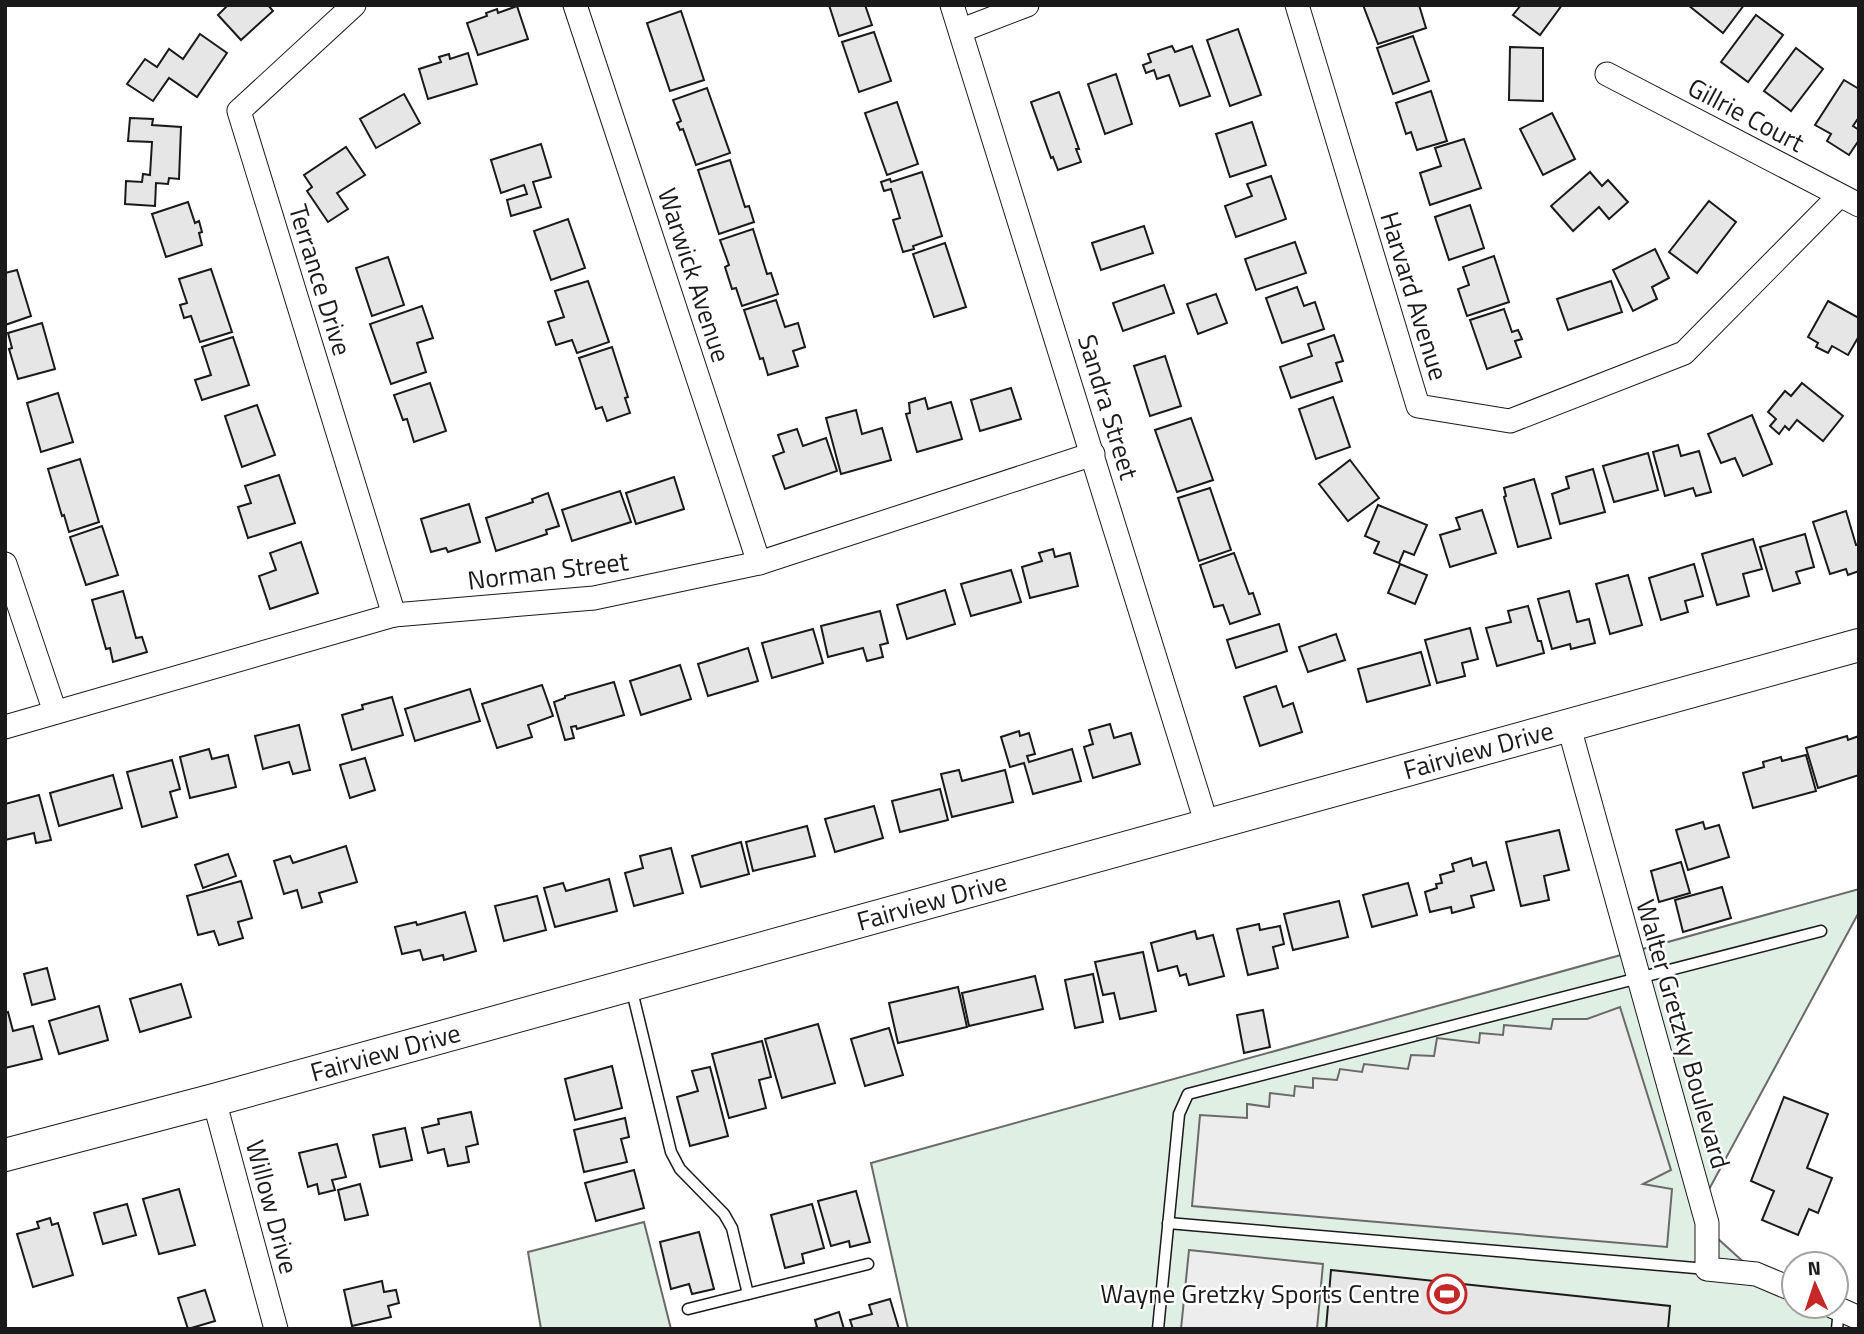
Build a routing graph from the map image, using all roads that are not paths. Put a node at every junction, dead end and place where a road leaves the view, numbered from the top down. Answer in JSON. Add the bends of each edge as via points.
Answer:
{"nodes":[{"id":1,"x":354,"y":5,"type":"edge"},
{"id":2,"x":575,"y":5,"type":"edge"},
{"id":3,"x":952,"y":5,"type":"edge"},
{"id":4,"x":1027,"y":5,"type":"edge"},
{"id":5,"x":1297,"y":5,"type":"edge"},
{"id":6,"x":961,"y":30,"type":"junction"},
{"id":7,"x":1607,"y":74,"type":"dead end"},
{"id":8,"x":1849,"y":201,"type":"edge"},
{"id":9,"x":1093,"y":454,"type":"junction"},
{"id":10,"x":759,"y":563,"type":"junction"},
{"id":11,"x":5,"y":564,"type":"edge"},
{"id":12,"x":394,"y":614,"type":"junction"},
{"id":13,"x":1859,"y":645,"type":"edge"},
{"id":14,"x":55,"y":712,"type":"junction"},
{"id":15,"x":5,"y":727,"type":"edge"},
{"id":16,"x":1569,"y":727,"type":"junction"},
{"id":17,"x":1207,"y":825,"type":"junction"},
{"id":18,"x":1821,"y":931,"type":"dead end"},
{"id":19,"x":1639,"y":978,"type":"junction"},
{"id":20,"x":630,"y":985,"type":"junction"},
{"id":21,"x":214,"y":1100,"type":"junction"},
{"id":22,"x":5,"y":1155,"type":"edge"},
{"id":23,"x":1168,"y":1223,"type":"junction"},
{"id":24,"x":868,"y":1265,"type":"dead end"},
{"id":25,"x":1707,"y":1269,"type":"junction"},
{"id":26,"x":1780,"y":1284,"type":"edge"},
{"id":27,"x":748,"y":1294,"type":"junction"},
{"id":28,"x":688,"y":1309,"type":"dead end"},
{"id":29,"x":276,"y":1329,"type":"edge"},
{"id":30,"x":1158,"y":1329,"type":"edge"}],
"edges":[{"from":1,"to":12,"type":"street","name":"Terrance Drive","via":[[239,111]]},
{"from":2,"to":10,"type":"street","name":"Warwick Avenue"},
{"from":3,"to":6,"type":"street","name":"Sandra Street"},
{"from":4,"to":6,"type":"street"},
{"from":5,"to":8,"type":"street","name":"Harvard Avenue","via":[[1419,406],[1510,421],[1684,353]]},
{"from":6,"to":9,"type":"street","name":"Sandra Street"},
{"from":7,"to":8,"type":"street","name":"Gillrie Court"},
{"from":9,"to":10,"type":"street","name":"Norman Street"},
{"from":9,"to":17,"type":"street","name":"Sandra Street"},
{"from":10,"to":12,"type":"street","name":"Norman Street","via":[[594,598]]},
{"from":11,"to":14,"type":"street"},
{"from":12,"to":14,"type":"street","name":"Norman Street"},
{"from":13,"to":16,"type":"main road","name":"Fairview Drive"},
{"from":14,"to":15,"type":"street","name":"Norman Street"},
{"from":16,"to":17,"type":"main road","name":"Fairview Drive"},
{"from":16,"to":19,"type":"street","name":"Walter Gretzky Boulevard"},
{"from":17,"to":20,"type":"main road","name":"Fairview Drive"},
{"from":18,"to":19,"type":"lane"},
{"from":19,"to":23,"type":"lane","via":[[1188,1094],[1179,1114]]},
{"from":19,"to":25,"type":"street","name":"Walter Gretzky Boulevard","via":[[1707,1223]]},
{"from":20,"to":21,"type":"main road","name":"Fairview Drive"},
{"from":20,"to":27,"type":"lane","via":[[671,1152],[680,1169],[733,1228]]},
{"from":21,"to":22,"type":"main road","name":"Fairview Drive"},
{"from":21,"to":29,"type":"street","name":"Willow Drive"},
{"from":23,"to":25,"type":"lane"},
{"from":23,"to":30,"type":"lane"},
{"from":24,"to":27,"type":"lane"},
{"from":25,"to":26,"type":"street","via":[[1756,1274]]},
{"from":27,"to":28,"type":"lane"}]}
